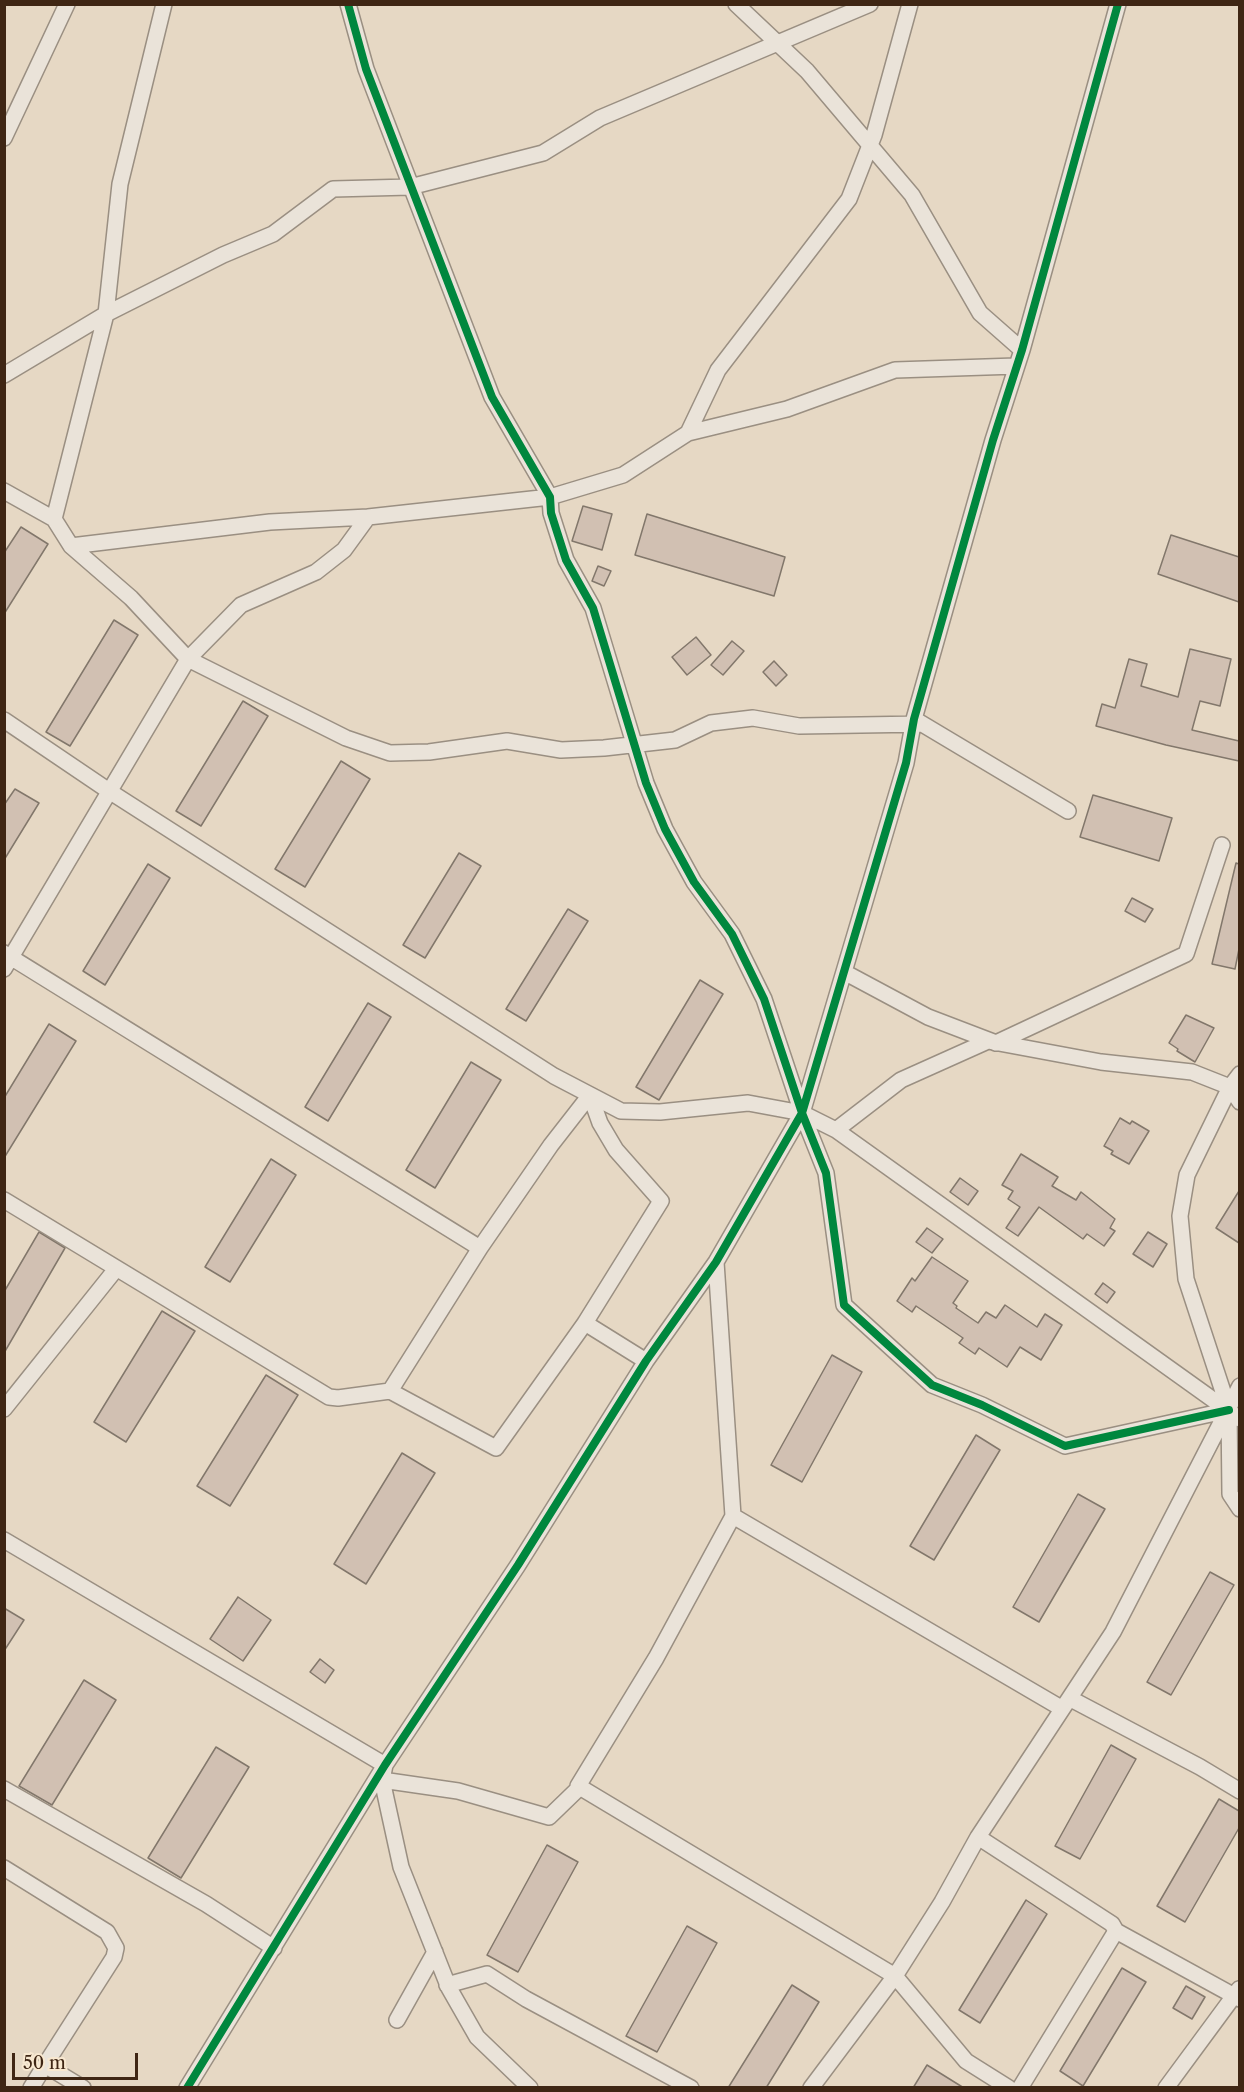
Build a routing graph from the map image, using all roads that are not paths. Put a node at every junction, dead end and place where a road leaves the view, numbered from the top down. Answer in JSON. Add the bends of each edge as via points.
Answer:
{"nodes":[{"id":1,"x":68,"y":4,"type":"edge"},
{"id":2,"x":164,"y":4,"type":"edge"},
{"id":3,"x":348,"y":4,"type":"edge"},
{"id":4,"x":736,"y":4,"type":"edge"},
{"id":5,"x":870,"y":4,"type":"edge"},
{"id":6,"x":910,"y":4,"type":"edge"},
{"id":7,"x":1118,"y":4,"type":"edge"},
{"id":8,"x":779,"y":45,"type":"junction"},
{"id":9,"x":4,"y":138,"type":"edge"},
{"id":10,"x":870,"y":146,"type":"junction"},
{"id":11,"x":410,"y":187,"type":"junction"},
{"id":12,"x":106,"y":314,"type":"junction"},
{"id":13,"x":1022,"y":350,"type":"junction"},
{"id":14,"x":1016,"y":366,"type":"junction"},
{"id":15,"x":4,"y":375,"type":"edge"},
{"id":16,"x":688,"y":434,"type":"junction"},
{"id":17,"x":4,"y":491,"type":"edge"},
{"id":18,"x":550,"y":497,"type":"junction"},
{"id":19,"x":368,"y":517,"type":"junction"},
{"id":20,"x":54,"y":519,"type":"junction"},
{"id":21,"x":71,"y":546,"type":"junction"},
{"id":22,"x":188,"y":659,"type":"junction"},
{"id":23,"x":4,"y":720,"type":"edge"},
{"id":24,"x":916,"y":723,"type":"junction"},
{"id":25,"x":637,"y":744,"type":"junction"},
{"id":26,"x":110,"y":791,"type":"junction"},
{"id":27,"x":1068,"y":811,"type":"dead end"},
{"id":28,"x":1222,"y":845,"type":"dead end"},
{"id":29,"x":7,"y":960,"type":"edge"},
{"id":30,"x":844,"y":972,"type":"junction"},
{"id":31,"x":996,"y":1043,"type":"junction"},
{"id":32,"x":1239,"y":1074,"type":"edge"},
{"id":33,"x":1230,"y":1087,"type":"junction"},
{"id":34,"x":590,"y":1095,"type":"junction"},
{"id":35,"x":1239,"y":1102,"type":"edge"},
{"id":36,"x":802,"y":1113,"type":"junction"},
{"id":37,"x":836,"y":1130,"type":"junction"},
{"id":38,"x":4,"y":1200,"type":"edge"},
{"id":39,"x":480,"y":1248,"type":"junction"},
{"id":40,"x":716,"y":1262,"type":"junction"},
{"id":41,"x":116,"y":1269,"type":"junction"},
{"id":42,"x":585,"y":1323,"type":"junction"},
{"id":43,"x":646,"y":1361,"type":"junction"},
{"id":44,"x":1239,"y":1386,"type":"edge"},
{"id":45,"x":390,"y":1391,"type":"junction"},
{"id":46,"x":4,"y":1409,"type":"edge"},
{"id":47,"x":1234,"y":1415,"type":"edge"},
{"id":48,"x":1239,"y":1509,"type":"edge"},
{"id":49,"x":733,"y":1516,"type":"junction"},
{"id":50,"x":4,"y":1540,"type":"edge"},
{"id":51,"x":1066,"y":1703,"type":"junction"},
{"id":52,"x":384,"y":1773,"type":"junction"},
{"id":53,"x":579,"y":1788,"type":"junction"},
{"id":54,"x":4,"y":1789,"type":"edge"},
{"id":55,"x":1239,"y":1791,"type":"edge"},
{"id":56,"x":978,"y":1837,"type":"junction"},
{"id":57,"x":4,"y":1868,"type":"edge"},
{"id":58,"x":1116,"y":1931,"type":"junction"},
{"id":59,"x":274,"y":1948,"type":"junction"},
{"id":60,"x":435,"y":1952,"type":"junction"},
{"id":61,"x":895,"y":1976,"type":"junction"},
{"id":62,"x":447,"y":1985,"type":"junction"},
{"id":63,"x":1238,"y":1995,"type":"edge"},
{"id":64,"x":397,"y":2019,"type":"dead end"},
{"id":65,"x":45,"y":2065,"type":"junction"},
{"id":66,"x":82,"y":2087,"type":"edge"},
{"id":67,"x":30,"y":2088,"type":"edge"},
{"id":68,"x":187,"y":2088,"type":"edge"},
{"id":69,"x":531,"y":2088,"type":"edge"},
{"id":70,"x":692,"y":2088,"type":"edge"},
{"id":71,"x":811,"y":2088,"type":"edge"},
{"id":72,"x":1009,"y":2088,"type":"edge"},
{"id":73,"x":1020,"y":2088,"type":"edge"},
{"id":74,"x":1166,"y":2088,"type":"edge"}],
"edges":[{"from":1,"to":9,"type":"street"},
{"from":2,"to":12,"type":"street","via":[[120,184]]},
{"from":3,"to":11,"type":"street","via":[[366,69]]},
{"from":4,"to":8,"type":"street"},
{"from":5,"to":8,"type":"street"},
{"from":6,"to":10,"type":"street"},
{"from":7,"to":13,"type":"street"},
{"from":8,"to":10,"type":"street","via":[[807,71]]},
{"from":8,"to":11,"type":"street","via":[[600,118],[543,153]]},
{"from":10,"to":13,"type":"street","via":[[912,195],[980,313]]},
{"from":10,"to":16,"type":"street","via":[[849,199],[718,370]]},
{"from":11,"to":12,"type":"street","via":[[333,189],[273,234]]},
{"from":11,"to":18,"type":"street","via":[[492,397]]},
{"from":12,"to":15,"type":"street"},
{"from":12,"to":20,"type":"street"},
{"from":13,"to":14,"type":"street"},
{"from":14,"to":16,"type":"street","via":[[895,370],[787,409]]},
{"from":14,"to":24,"type":"street"},
{"from":16,"to":18,"type":"street","via":[[623,475]]},
{"from":17,"to":20,"type":"street"},
{"from":18,"to":19,"type":"street"},
{"from":18,"to":25,"type":"street","via":[[566,560],[593,608]]},
{"from":19,"to":21,"type":"street","via":[[270,522]]},
{"from":19,"to":22,"type":"street","via":[[344,550],[316,572],[241,605]]},
{"from":20,"to":21,"type":"street"},
{"from":21,"to":22,"type":"street","via":[[131,598]]},
{"from":22,"to":25,"type":"street","via":[[346,738],[390,753],[507,741],[561,750]]},
{"from":22,"to":26,"type":"street"},
{"from":23,"to":26,"type":"street"},
{"from":24,"to":25,"type":"street","via":[[799,726],[753,718],[711,723],[675,740]]},
{"from":24,"to":27,"type":"street"},
{"from":24,"to":30,"type":"street"},
{"from":25,"to":36,"type":"street","via":[[646,783],[665,830],[694,882],[732,934],[764,999]]},
{"from":26,"to":29,"type":"street"},
{"from":26,"to":34,"type":"street"},
{"from":28,"to":31,"type":"street","via":[[1186,954]]},
{"from":29,"to":39,"type":"street"},
{"from":30,"to":31,"type":"street","via":[[928,1017]]},
{"from":30,"to":36,"type":"street"},
{"from":31,"to":33,"type":"street","via":[[1101,1062],[1192,1072]]},
{"from":31,"to":37,"type":"street","via":[[988,1041],[902,1080]]},
{"from":32,"to":33,"type":"street"},
{"from":33,"to":35,"type":"street"},
{"from":33,"to":47,"type":"street","via":[[1187,1174],[1180,1216],[1186,1279]]},
{"from":34,"to":36,"type":"street","via":[[621,1111],[660,1112],[748,1103]]},
{"from":34,"to":39,"type":"street"},
{"from":34,"to":42,"type":"street","via":[[616,1150],[662,1201]]},
{"from":36,"to":37,"type":"street"},
{"from":36,"to":40,"type":"street"},
{"from":36,"to":47,"type":"street","via":[[826,1173],[844,1305],[932,1385],[1065,1446]]},
{"from":37,"to":47,"type":"street"},
{"from":38,"to":41,"type":"street"},
{"from":39,"to":45,"type":"street"},
{"from":40,"to":43,"type":"street"},
{"from":40,"to":49,"type":"street"},
{"from":41,"to":45,"type":"street","via":[[329,1397]]},
{"from":41,"to":46,"type":"street"},
{"from":42,"to":43,"type":"street"},
{"from":42,"to":45,"type":"street","via":[[496,1448]]},
{"from":43,"to":52,"type":"street"},
{"from":44,"to":47,"type":"street"},
{"from":47,"to":48,"type":"street","via":[[1230,1494]]},
{"from":47,"to":51,"type":"street","via":[[1113,1632]]},
{"from":49,"to":51,"type":"street"},
{"from":49,"to":53,"type":"street"},
{"from":50,"to":52,"type":"street"},
{"from":51,"to":55,"type":"street","via":[[1200,1767]]},
{"from":51,"to":56,"type":"street"},
{"from":52,"to":53,"type":"street","via":[[549,1817]]},
{"from":52,"to":59,"type":"street"},
{"from":52,"to":60,"type":"street","via":[[401,1867]]},
{"from":53,"to":61,"type":"street"},
{"from":54,"to":59,"type":"street","via":[[206,1904]]},
{"from":56,"to":58,"type":"street","via":[[1112,1924]]},
{"from":56,"to":61,"type":"street"},
{"from":57,"to":65,"type":"street","via":[[107,1932],[116,1948],[114,1958]]},
{"from":58,"to":63,"type":"street"},
{"from":58,"to":73,"type":"street"},
{"from":59,"to":68,"type":"street"},
{"from":60,"to":62,"type":"street"},
{"from":60,"to":64,"type":"street"},
{"from":61,"to":71,"type":"street"},
{"from":61,"to":72,"type":"street","via":[[966,2061]]},
{"from":62,"to":69,"type":"street","via":[[477,2037]]},
{"from":62,"to":70,"type":"street","via":[[487,1974]]},
{"from":63,"to":74,"type":"street"},
{"from":65,"to":66,"type":"street"},
{"from":65,"to":67,"type":"street"}]}
